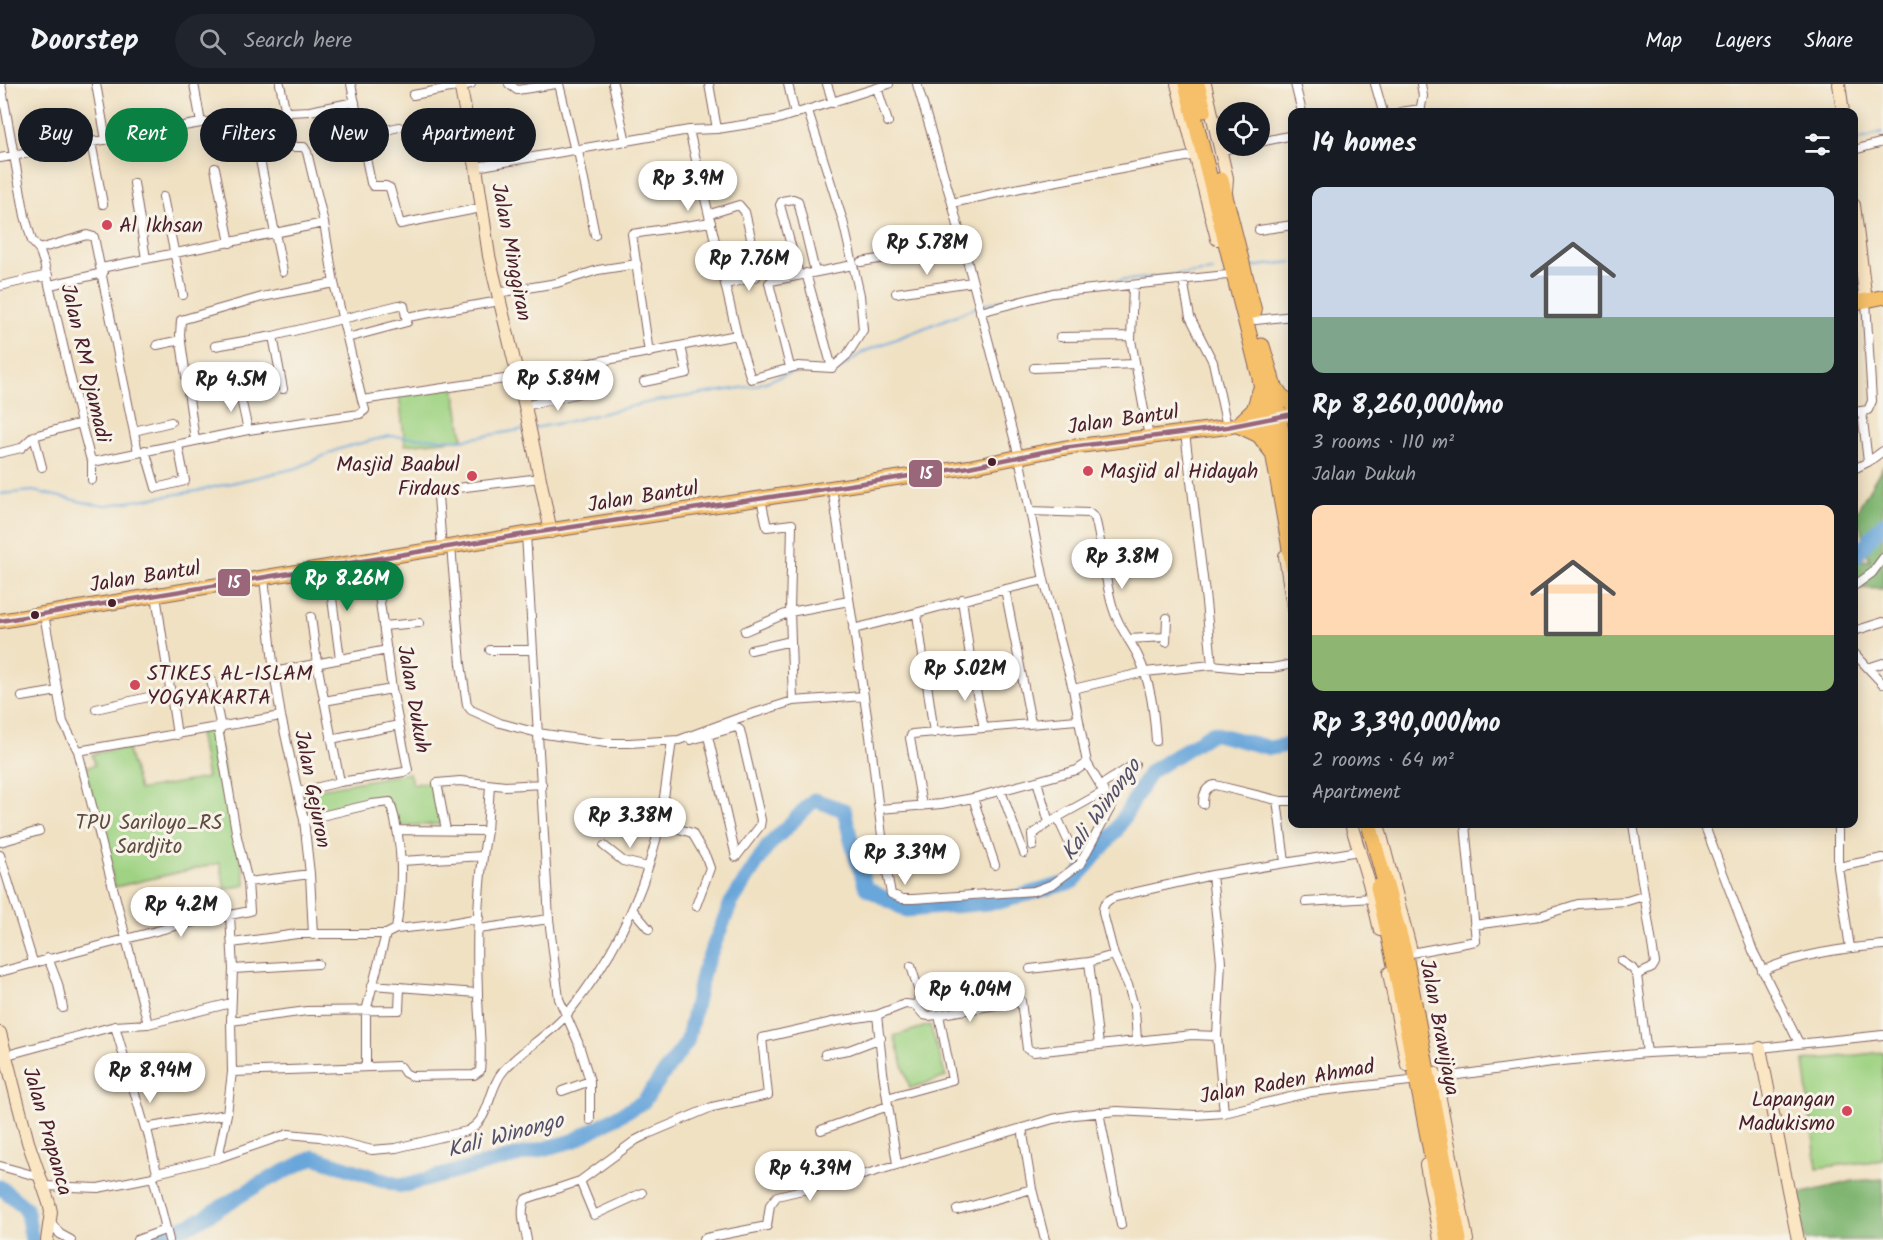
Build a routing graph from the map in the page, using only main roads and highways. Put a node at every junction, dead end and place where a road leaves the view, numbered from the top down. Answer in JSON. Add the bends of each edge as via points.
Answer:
{"nodes":[{"id":1,"x":1186,"y":84,"type":"edge"},
{"id":2,"x":1197,"y":84,"type":"edge"},
{"id":3,"x":1883,"y":297,"type":"edge"},
{"id":4,"x":1860,"y":302,"type":"edge"},
{"id":5,"x":1266,"y":383,"type":"junction"},
{"id":6,"x":1288,"y":401,"type":"edge"},
{"id":7,"x":1275,"y":418,"type":"edge"},
{"id":8,"x":1233,"y":426,"type":"junction"},
{"id":9,"x":1288,"y":441,"type":"edge"},
{"id":10,"x":1281,"y":457,"type":"junction"},
{"id":11,"x":1288,"y":486,"type":"edge"},
{"id":12,"x":0,"y":621,"type":"edge"},
{"id":13,"x":1360,"y":828,"type":"edge"},
{"id":14,"x":1370,"y":828,"type":"edge"},
{"id":15,"x":1448,"y":1240,"type":"edge"},
{"id":16,"x":1459,"y":1240,"type":"edge"}],
"edges":[{"from":1,"to":5,"type":"highway","via":[[1256,360]]},
{"from":2,"to":5,"type":"highway","via":[[1256,320]]},
{"from":3,"to":4,"type":"main road"},
{"from":5,"to":6,"type":"highway"},
{"from":5,"to":7,"type":"highway"},
{"from":5,"to":8,"type":"highway","via":[[1254,410]]},
{"from":7,"to":8,"type":"main road","name":"Jalan Bantul"},
{"from":7,"to":10,"type":"highway"},
{"from":8,"to":10,"type":"highway","via":[[1259,435]]},
{"from":8,"to":12,"type":"main road","name":"Jalan Bantul","via":[[1063,448]]},
{"from":9,"to":10,"type":"highway"},
{"from":10,"to":11,"type":"highway"},
{"from":13,"to":15,"type":"highway","name":"Jalan Brawijaya","via":[[1391,946]]},
{"from":14,"to":16,"type":"highway","name":"Jalan Brawijaya","via":[[1405,955],[1438,1105]]}]}
